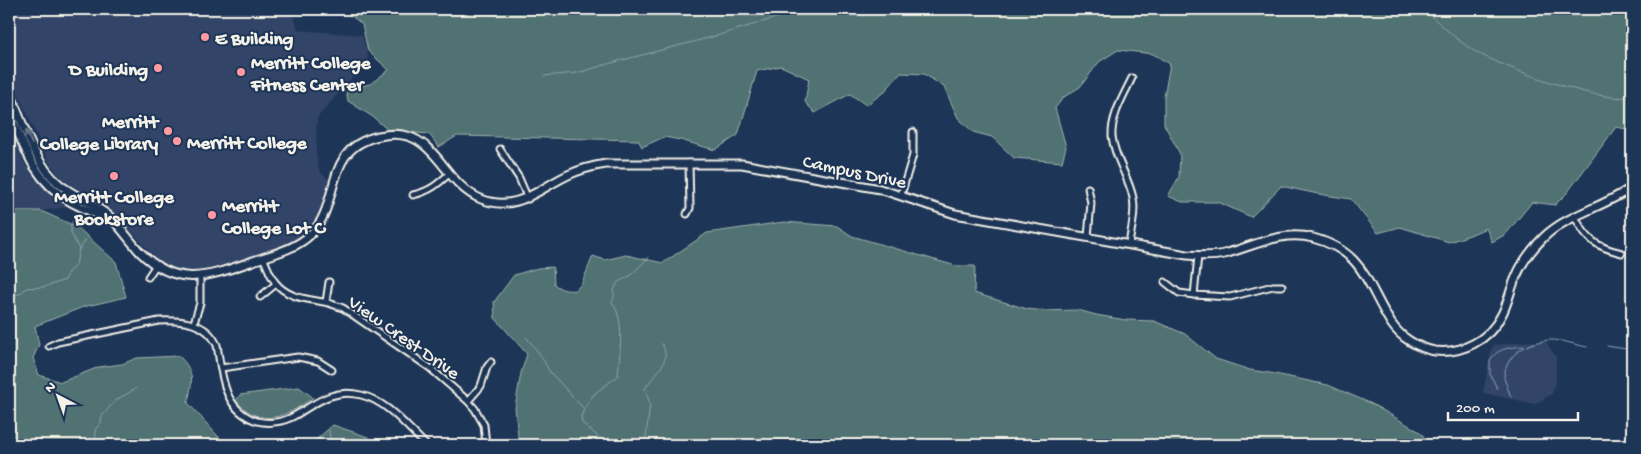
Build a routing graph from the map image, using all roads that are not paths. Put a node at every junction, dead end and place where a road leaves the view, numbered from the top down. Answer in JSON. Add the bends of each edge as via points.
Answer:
{"nodes":[{"id":1,"x":1132,"y":78,"type":"dead end"},
{"id":2,"x":9,"y":90,"type":"edge"},
{"id":3,"x":9,"y":111,"type":"edge"},
{"id":4,"x":913,"y":132,"type":"dead end"},
{"id":5,"x":500,"y":149,"type":"dead end"},
{"id":6,"x":689,"y":163,"type":"junction"},
{"id":7,"x":450,"y":173,"type":"junction"},
{"id":8,"x":1632,"y":187,"type":"edge"},
{"id":9,"x":1088,"y":188,"type":"dead end"},
{"id":10,"x":413,"y":195,"type":"dead end"},
{"id":11,"x":901,"y":195,"type":"junction"},
{"id":12,"x":528,"y":199,"type":"junction"},
{"id":13,"x":687,"y":214,"type":"dead end"},
{"id":14,"x":1576,"y":217,"type":"junction"},
{"id":15,"x":116,"y":226,"type":"junction"},
{"id":16,"x":1088,"y":237,"type":"junction"},
{"id":17,"x":1129,"y":244,"type":"junction"},
{"id":18,"x":1622,"y":253,"type":"dead end"},
{"id":19,"x":1198,"y":256,"type":"junction"},
{"id":20,"x":263,"y":258,"type":"junction"},
{"id":21,"x":156,"y":265,"type":"junction"},
{"id":22,"x":148,"y":277,"type":"dead end"},
{"id":23,"x":200,"y":277,"type":"junction"},
{"id":24,"x":329,"y":282,"type":"dead end"},
{"id":25,"x":1165,"y":282,"type":"dead end"},
{"id":26,"x":276,"y":284,"type":"junction"},
{"id":27,"x":1282,"y":286,"type":"dead end"},
{"id":28,"x":1194,"y":295,"type":"junction"},
{"id":29,"x":260,"y":297,"type":"dead end"},
{"id":30,"x":326,"y":302,"type":"junction"},
{"id":31,"x":194,"y":324,"type":"junction"},
{"id":32,"x":49,"y":346,"type":"dead end"},
{"id":33,"x":490,"y":362,"type":"dead end"},
{"id":34,"x":221,"y":368,"type":"junction"},
{"id":35,"x":332,"y":370,"type":"dead end"},
{"id":36,"x":468,"y":401,"type":"junction"},
{"id":37,"x":426,"y":445,"type":"edge"},
{"id":38,"x":486,"y":445,"type":"edge"}],
"edges":[{"from":1,"to":17,"type":"street","via":[[1115,117],[1112,134],[1120,166],[1134,198]]},
{"from":15,"to":2,"type":"street","name":"Campus Drive","one_way":true,"via":[[109,216],[68,191],[47,172],[34,150]]},
{"from":3,"to":15,"type":"street","name":"Campus Drive","via":[[37,173],[68,200]]},
{"from":4,"to":11,"type":"street","via":[[913,154]]},
{"from":5,"to":12,"type":"street"},
{"from":6,"to":11,"type":"street","name":"Campus Drive","via":[[742,164]]},
{"from":6,"to":12,"type":"street","name":"Campus Drive","via":[[593,166],[568,175]]},
{"from":6,"to":13,"type":"street","via":[[690,208]]},
{"from":7,"to":10,"type":"street","via":[[433,188]]},
{"from":7,"to":12,"type":"street","name":"Campus Drive","via":[[465,190],[480,199],[510,203]]},
{"from":7,"to":20,"type":"street","name":"Campus Drive","via":[[428,147],[408,136],[389,134],[370,138],[352,149],[339,165],[323,217],[313,232],[299,243]]},
{"from":8,"to":14,"type":"street","name":"Campus Drive"},
{"from":9,"to":16,"type":"street","via":[[1091,204]]},
{"from":11,"to":16,"type":"street","name":"Campus Drive","via":[[955,214]]},
{"from":14,"to":18,"type":"street","via":[[1595,244]]},
{"from":14,"to":19,"type":"street","name":"Campus Drive","via":[[1545,236],[1526,258],[1502,315],[1489,333],[1471,345],[1451,351],[1424,348],[1404,336],[1390,322],[1355,261],[1325,242],[1284,236],[1224,254]]},
{"from":15,"to":21,"type":"street","name":"Campus Drive"},
{"from":16,"to":17,"type":"street","name":"Campus Drive"},
{"from":17,"to":19,"type":"street","name":"Campus Drive"},
{"from":19,"to":28,"type":"street"},
{"from":20,"to":23,"type":"street","name":"Campus Drive"},
{"from":20,"to":26,"type":"street"},
{"from":21,"to":22,"type":"street"},
{"from":21,"to":23,"type":"street","name":"Campus Drive","via":[[179,275]]},
{"from":23,"to":31,"type":"street","via":[[200,303]]},
{"from":24,"to":30,"type":"street"},
{"from":25,"to":28,"type":"street","via":[[1179,293]]},
{"from":26,"to":29,"type":"street"},
{"from":26,"to":30,"type":"street","name":"View Crest Drive","via":[[292,295]]},
{"from":27,"to":28,"type":"street","via":[[1230,297]]},
{"from":30,"to":36,"type":"street","name":"View Crest Drive","via":[[343,308],[430,368]]},
{"from":31,"to":32,"type":"street","via":[[159,321]]},
{"from":31,"to":34,"type":"street","via":[[215,340]]},
{"from":33,"to":36,"type":"street","via":[[481,386]]},
{"from":34,"to":35,"type":"street","via":[[298,357],[318,361]]},
{"from":34,"to":37,"type":"street","via":[[226,391],[236,409],[251,419],[262,422],[285,420],[323,398],[352,393],[381,403]]},
{"from":36,"to":38,"type":"street","name":"View Crest Drive","via":[[484,426]]}]}
